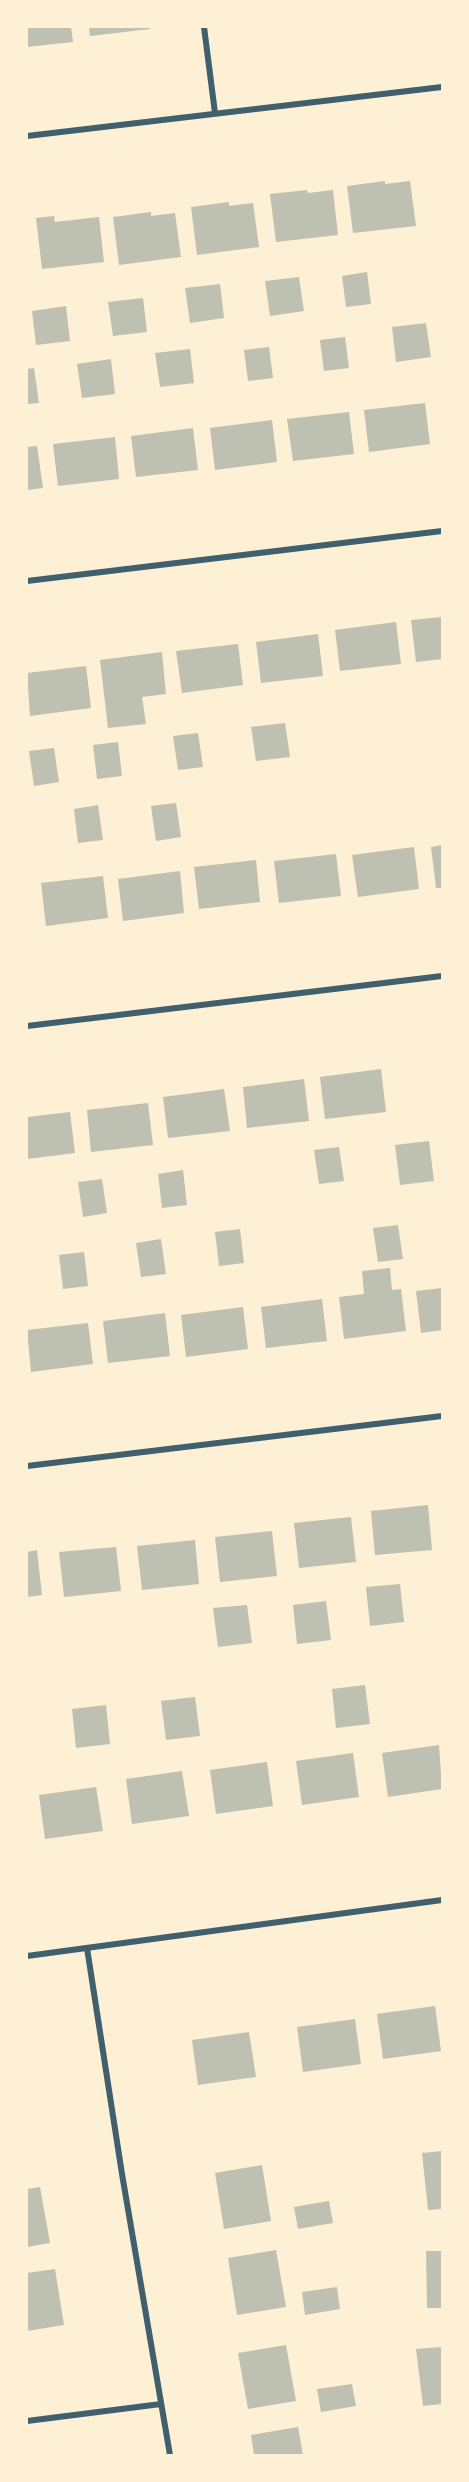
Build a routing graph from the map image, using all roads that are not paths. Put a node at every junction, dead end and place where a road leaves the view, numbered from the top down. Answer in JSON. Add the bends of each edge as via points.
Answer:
{"nodes":[{"id":1,"x":204,"y":27,"type":"edge"},
{"id":2,"x":442,"y":87,"type":"edge"},
{"id":3,"x":215,"y":113,"type":"junction"},
{"id":4,"x":27,"y":136,"type":"edge"},
{"id":5,"x":442,"y":531,"type":"edge"},
{"id":6,"x":27,"y":581,"type":"edge"},
{"id":7,"x":442,"y":975,"type":"edge"},
{"id":8,"x":27,"y":1026,"type":"edge"},
{"id":9,"x":442,"y":1416,"type":"edge"},
{"id":10,"x":27,"y":1466,"type":"edge"},
{"id":11,"x":442,"y":1900,"type":"edge"},
{"id":12,"x":87,"y":1948,"type":"junction"},
{"id":13,"x":27,"y":1956,"type":"edge"},
{"id":14,"x":161,"y":2404,"type":"junction"},
{"id":15,"x":27,"y":2421,"type":"edge"},
{"id":16,"x":170,"y":2455,"type":"edge"}],
"edges":[{"from":1,"to":3,"type":"street"},
{"from":2,"to":3,"type":"street"},
{"from":3,"to":4,"type":"street"},
{"from":5,"to":6,"type":"street"},
{"from":7,"to":8,"type":"street"},
{"from":9,"to":10,"type":"street"},
{"from":11,"to":12,"type":"street"},
{"from":12,"to":13,"type":"street"},
{"from":12,"to":14,"type":"street"},
{"from":14,"to":15,"type":"street"},
{"from":14,"to":16,"type":"street"}]}
